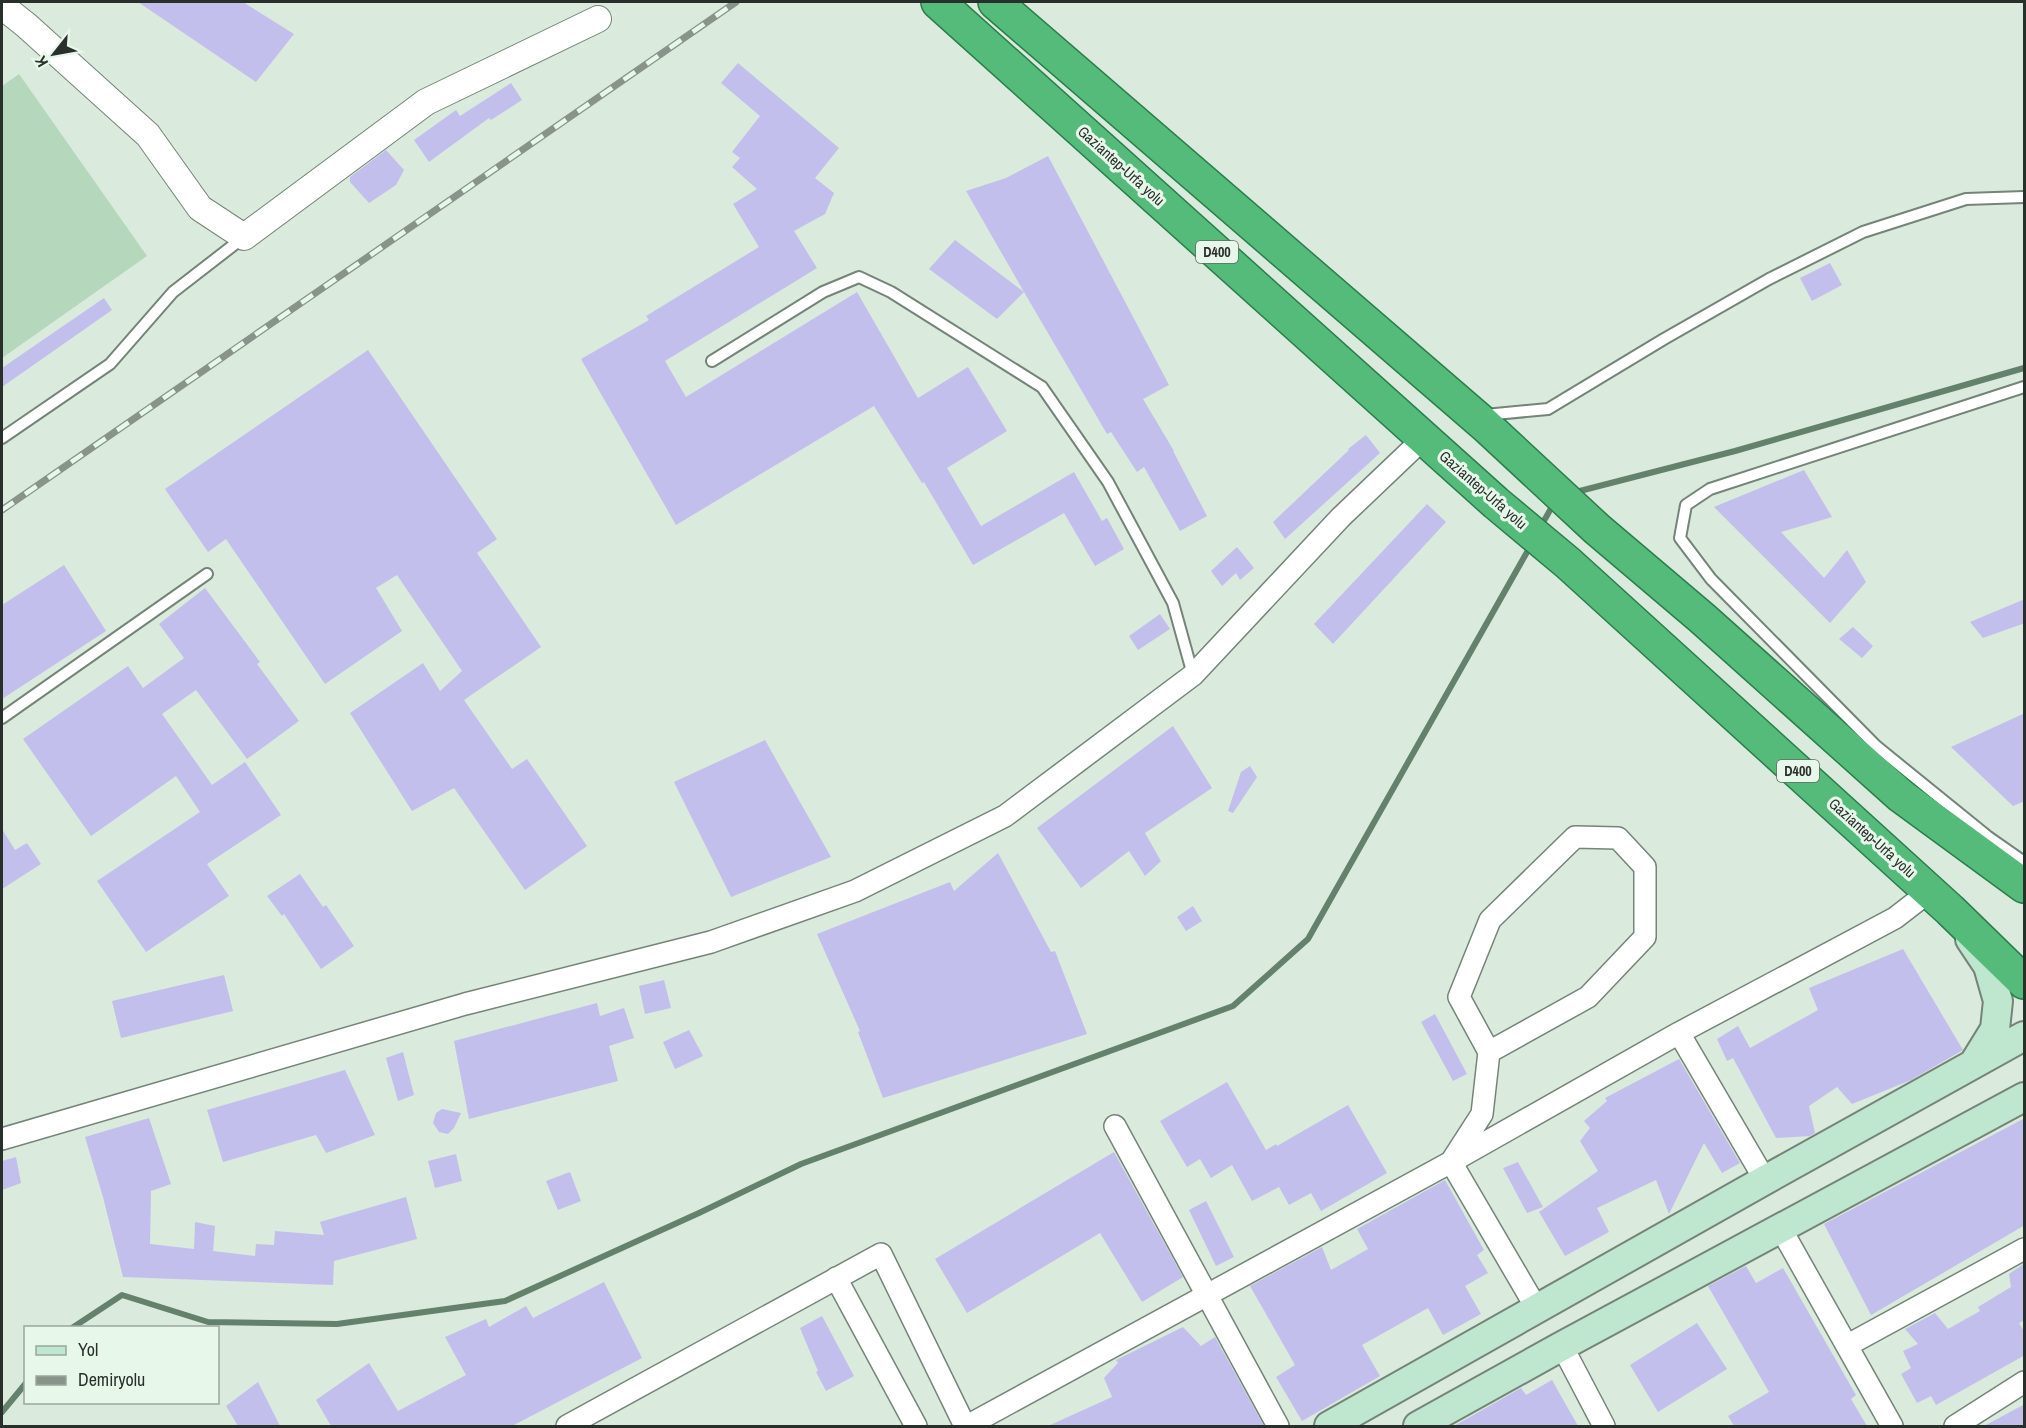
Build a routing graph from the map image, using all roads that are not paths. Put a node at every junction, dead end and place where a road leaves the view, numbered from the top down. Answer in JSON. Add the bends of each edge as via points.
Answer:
{"nodes":[{"id":1,"x":938,"y":2,"type":"edge"},
{"id":2,"x":995,"y":2,"type":"edge"},
{"id":3,"x":2,"y":6,"type":"edge"},
{"id":4,"x":598,"y":19,"type":"dead end"},
{"id":5,"x":2025,"y":197,"type":"edge"},
{"id":6,"x":244,"y":237,"type":"junction"},
{"id":7,"x":712,"y":361,"type":"dead end"},
{"id":8,"x":2025,"y":387,"type":"edge"},
{"id":9,"x":1475,"y":416,"type":"junction"},
{"id":10,"x":2,"y":438,"type":"edge"},
{"id":11,"x":1424,"y":438,"type":"junction"},
{"id":12,"x":207,"y":574,"type":"dead end"},
{"id":13,"x":1193,"y":675,"type":"junction"},
{"id":14,"x":2,"y":718,"type":"edge"},
{"id":15,"x":2025,"y":862,"type":"edge"},
{"id":16,"x":2025,"y":886,"type":"edge"},
{"id":17,"x":1940,"y":900,"type":"junction"},
{"id":18,"x":2025,"y":982,"type":"edge"},
{"id":19,"x":1680,"y":1034,"type":"junction"},
{"id":20,"x":2025,"y":1036,"type":"edge"},
{"id":21,"x":1489,"y":1052,"type":"junction"},
{"id":22,"x":1972,"y":1067,"type":"junction"},
{"id":23,"x":2025,"y":1097,"type":"edge"},
{"id":24,"x":1115,"y":1126,"type":"dead end"},
{"id":25,"x":2,"y":1139,"type":"edge"},
{"id":26,"x":1451,"y":1162,"type":"junction"},
{"id":27,"x":1764,"y":1180,"type":"junction"},
{"id":28,"x":1781,"y":1229,"type":"junction"},
{"id":29,"x":2025,"y":1249,"type":"edge"},
{"id":30,"x":836,"y":1278,"type":"junction"},
{"id":31,"x":1208,"y":1296,"type":"junction"},
{"id":32,"x":1537,"y":1309,"type":"junction"},
{"id":33,"x":1848,"y":1345,"type":"junction"},
{"id":34,"x":1562,"y":1346,"type":"junction"},
{"id":35,"x":2025,"y":1382,"type":"edge"},
{"id":36,"x":567,"y":1426,"type":"edge"},
{"id":37,"x":916,"y":1426,"type":"edge"},
{"id":38,"x":966,"y":1426,"type":"edge"},
{"id":39,"x":1278,"y":1426,"type":"edge"},
{"id":40,"x":1329,"y":1426,"type":"edge"},
{"id":41,"x":1418,"y":1426,"type":"edge"},
{"id":42,"x":1604,"y":1426,"type":"edge"},
{"id":43,"x":1892,"y":1426,"type":"edge"},
{"id":44,"x":1955,"y":1426,"type":"edge"}],
"edges":[{"from":1,"to":11,"type":"highway","name":"Gaziantep-Urfa yolu","number":"D400"},
{"from":2,"to":9,"type":"highway","number":"D400"},
{"from":3,"to":6,"type":"street","via":[[148,135],[200,208]]},
{"from":4,"to":6,"type":"street","via":[[426,102]]},
{"from":5,"to":9,"type":"lane","via":[[1966,199],[1863,232],[1769,279],[1548,408]]},
{"from":6,"to":10,"type":"lane","via":[[173,292],[110,364]]},
{"from":7,"to":13,"type":"lane","via":[[824,291],[859,278],[891,292],[1042,387],[1108,482],[1173,603]]},
{"from":8,"to":15,"type":"lane","via":[[1710,489],[1686,505],[1680,538],[1711,579],[1876,746]]},
{"from":9,"to":16,"type":"highway","number":"D400","via":[[1597,529],[1901,796]]},
{"from":11,"to":13,"type":"street","via":[[1341,517]]},
{"from":11,"to":17,"type":"highway","name":"Gaziantep-Urfa yolu","number":"D400"},
{"from":12,"to":14,"type":"lane"},
{"from":13,"to":25,"type":"street","via":[[1005,816],[855,891],[711,942],[465,1004]]},
{"from":17,"to":18,"type":"highway","name":"Gaziantep-Urfa yolu","number":"D400"},
{"from":17,"to":19,"type":"street","via":[[1895,918]]},
{"from":17,"to":22,"type":"main road","via":[[1988,966],[1998,1001],[1995,1029]]},
{"from":19,"to":26,"type":"street"},
{"from":19,"to":27,"type":"street"},
{"from":20,"to":22,"type":"main road"},
{"from":21,"to":21,"type":"street","via":[[1459,997],[1490,920],[1575,837],[1618,838],[1645,867],[1645,937],[1588,997]]},
{"from":21,"to":26,"type":"street","via":[[1482,1114]]},
{"from":22,"to":27,"type":"main road"},
{"from":23,"to":28,"type":"main road"},
{"from":24,"to":31,"type":"street"},
{"from":26,"to":31,"type":"street"},
{"from":26,"to":32,"type":"street"},
{"from":27,"to":32,"type":"main road"},
{"from":28,"to":33,"type":"street"},
{"from":28,"to":34,"type":"main road"},
{"from":29,"to":33,"type":"street"},
{"from":30,"to":36,"type":"street"},
{"from":30,"to":37,"type":"street"},
{"from":30,"to":38,"type":"street","via":[[881,1254]]},
{"from":31,"to":38,"type":"street"},
{"from":31,"to":39,"type":"street"},
{"from":32,"to":40,"type":"main road"},
{"from":33,"to":43,"type":"street"},
{"from":34,"to":41,"type":"main road"},
{"from":34,"to":42,"type":"street"},
{"from":35,"to":44,"type":"street"}]}
